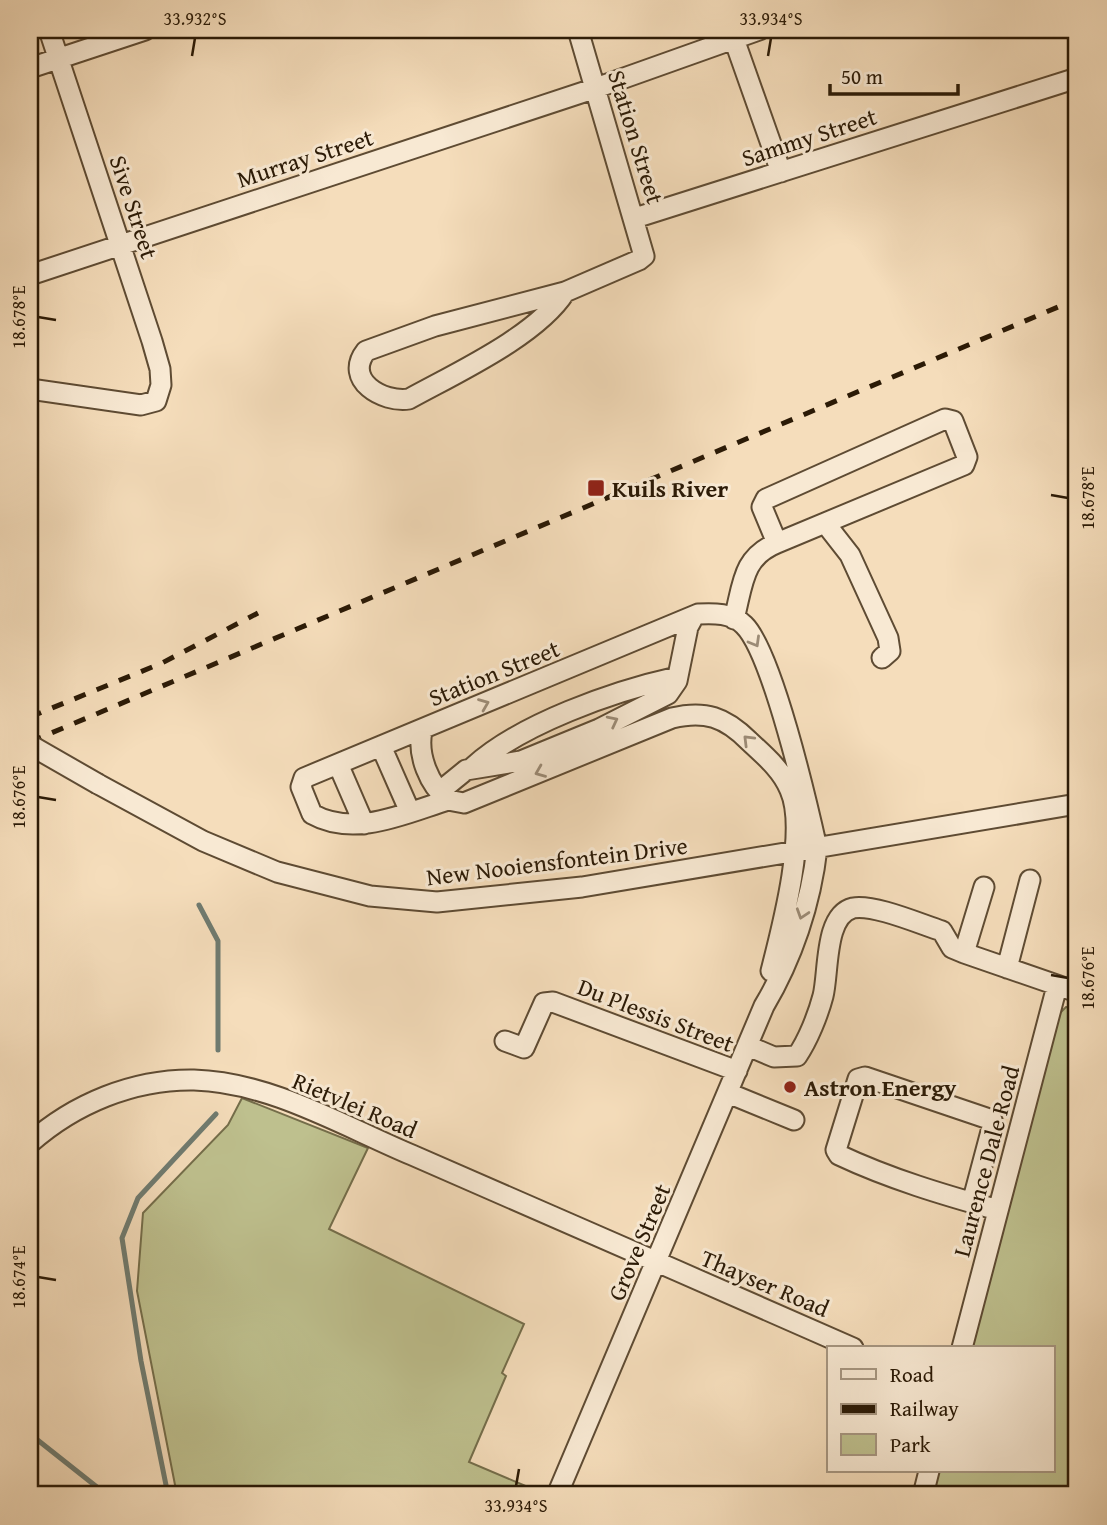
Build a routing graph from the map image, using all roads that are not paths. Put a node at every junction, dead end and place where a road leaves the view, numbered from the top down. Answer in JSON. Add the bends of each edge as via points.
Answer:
{"nodes":[{"id":1,"x":49,"y":30,"type":"edge"},
{"id":2,"x":145,"y":30,"type":"edge"},
{"id":3,"x":578,"y":30,"type":"edge"},
{"id":4,"x":759,"y":30,"type":"edge"},
{"id":5,"x":734,"y":39,"type":"junction"},
{"id":6,"x":59,"y":59,"type":"junction"},
{"id":7,"x":30,"y":68,"type":"edge"},
{"id":8,"x":1077,"y":78,"type":"edge"},
{"id":9,"x":596,"y":88,"type":"junction"},
{"id":10,"x":781,"y":172,"type":"junction"},
{"id":11,"x":635,"y":218,"type":"junction"},
{"id":12,"x":121,"y":244,"type":"junction"},
{"id":13,"x":30,"y":275,"type":"edge"},
{"id":14,"x":565,"y":292,"type":"junction"},
{"id":15,"x":30,"y":389,"type":"edge"},
{"id":16,"x":825,"y":523,"type":"junction"},
{"id":17,"x":777,"y":543,"type":"junction"},
{"id":18,"x":694,"y":616,"type":"junction"},
{"id":19,"x":734,"y":619,"type":"junction"},
{"id":20,"x":882,"y":658,"type":"dead end"},
{"id":21,"x":422,"y":731,"type":"junction"},
{"id":22,"x":30,"y":745,"type":"edge"},
{"id":23,"x":381,"y":746,"type":"junction"},
{"id":24,"x":338,"y":764,"type":"junction"},
{"id":25,"x":444,"y":796,"type":"junction"},
{"id":26,"x":1077,"y":804,"type":"edge"},
{"id":27,"x":410,"y":812,"type":"junction"},
{"id":28,"x":364,"y":824,"type":"junction"},
{"id":29,"x":817,"y":848,"type":"junction"},
{"id":30,"x":794,"y":852,"type":"junction"},
{"id":31,"x":1030,"y":880,"type":"dead end"},
{"id":32,"x":984,"y":887,"type":"dead end"},
{"id":33,"x":964,"y":953,"type":"junction"},
{"id":34,"x":1007,"y":968,"type":"junction"},
{"id":35,"x":1057,"y":986,"type":"junction"},
{"id":36,"x":1077,"y":992,"type":"edge"},
{"id":37,"x":764,"y":1006,"type":"junction"},
{"id":38,"x":505,"y":1041,"type":"dead end"},
{"id":39,"x":748,"y":1046,"type":"junction"},
{"id":40,"x":737,"y":1072,"type":"junction"},
{"id":41,"x":728,"y":1093,"type":"junction"},
{"id":42,"x":794,"y":1120,"type":"dead end"},
{"id":43,"x":30,"y":1143,"type":"edge"},
{"id":44,"x":972,"y":1203,"type":"junction"},
{"id":45,"x":998,"y":1209,"type":"junction"},
{"id":46,"x":657,"y":1264,"type":"junction"},
{"id":47,"x":848,"y":1346,"type":"edge"},
{"id":48,"x":963,"y":1346,"type":"edge"},
{"id":49,"x":929,"y":1472,"type":"edge"},
{"id":50,"x":556,"y":1495,"type":"edge"},
{"id":51,"x":923,"y":1495,"type":"edge"}],
"edges":[{"from":1,"to":6,"type":"street","name":"Sive Street"},
{"from":2,"to":6,"type":"street"},
{"from":3,"to":9,"type":"street","name":"Station Street"},
{"from":4,"to":5,"type":"street","name":"Murray Street"},
{"from":5,"to":9,"type":"street","name":"Murray Street"},
{"from":5,"to":10,"type":"street"},
{"from":6,"to":7,"type":"street"},
{"from":6,"to":12,"type":"street","name":"Sive Street"},
{"from":8,"to":10,"type":"street","name":"Sammy Street"},
{"from":9,"to":11,"type":"street","name":"Station Street"},
{"from":9,"to":12,"type":"street","name":"Murray Street"},
{"from":10,"to":11,"type":"street","name":"Sammy Street"},
{"from":11,"to":14,"type":"street","name":"Station Street","via":[[644,256]]},
{"from":12,"to":13,"type":"street","name":"Murray Street"},
{"from":12,"to":15,"type":"street","name":"Sive Street","via":[[160,369],[156,401],[141,405]]},
{"from":14,"to":14,"type":"street","name":"Station Street","via":[[553,312],[526,331],[409,398],[387,398],[362,379],[360,362],[366,351],[435,326]]},
{"from":16,"to":17,"type":"street"},
{"from":16,"to":17,"type":"street","via":[[964,465],[967,457],[953,421],[945,419],[766,499],[762,507]]},
{"from":16,"to":20,"type":"street","via":[[850,555],[888,638],[890,651]]},
{"from":17,"to":19,"type":"street","via":[[760,550],[750,563]]},
{"from":18,"to":19,"type":"street","name":"Station Street","via":[[714,613]]},
{"from":21,"to":18,"type":"street","name":"Station Street","one_way":true},
{"from":18,"to":25,"type":"street","via":[[677,677],[636,687],[508,739],[459,773]]},
{"from":19,"to":29,"type":"street","one_way":true,"via":[[751,633],[761,652]]},
{"from":21,"to":23,"type":"street"},
{"from":21,"to":25,"type":"street","name":"Station Street","via":[[422,756]]},
{"from":22,"to":30,"type":"street","name":"New Nooiensfontein Drive","bridge":true,"via":[[243,859],[333,889],[405,901],[466,901],[582,887]]},
{"from":23,"to":24,"type":"street"},
{"from":23,"to":27,"type":"street"},
{"from":24,"to":28,"type":"street"},
{"from":24,"to":28,"type":"street","via":[[304,778],[301,786],[309,808],[317,816]]},
{"from":25,"to":27,"type":"street"},
{"from":30,"to":25,"type":"street","one_way":true,"via":[[797,813],[784,778],[738,729],[702,713],[672,718],[464,803]]},
{"from":26,"to":29,"type":"street","name":"New Nooiensfontein Drive"},
{"from":27,"to":28,"type":"street"},
{"from":29,"to":30,"type":"street","name":"New Nooiensfontein Drive"},
{"from":29,"to":37,"type":"street","name":"Grove Street","one_way":true,"via":[[814,876],[793,943]]},
{"from":30,"to":37,"type":"street","name":"Grove Street"},
{"from":31,"to":34,"type":"street"},
{"from":32,"to":33,"type":"street"},
{"from":33,"to":34,"type":"street"},
{"from":33,"to":39,"type":"street","via":[[952,948],[942,931],[871,909],[850,909],[840,915],[832,930],[822,998],[797,1056],[774,1057]]},
{"from":34,"to":35,"type":"street"},
{"from":35,"to":36,"type":"street"},
{"from":35,"to":45,"type":"street","name":"Laurence Dale Road"},
{"from":37,"to":39,"type":"street","name":"Grove Street"},
{"from":38,"to":40,"type":"street","name":"Du Plessis Street","via":[[524,1048],[544,1003],[559,1004]]},
{"from":39,"to":40,"type":"street","name":"Grove Street"},
{"from":40,"to":41,"type":"street","name":"Grove Street"},
{"from":41,"to":42,"type":"street"},
{"from":41,"to":46,"type":"street","name":"Grove Street"},
{"from":43,"to":46,"type":"street","name":"Rietvlei Road","via":[[76,1110],[117,1092],[161,1082],[226,1083],[281,1099]]},
{"from":44,"to":44,"type":"street","via":[[936,1194],[839,1155],[836,1150],[858,1079],[864,1077],[992,1119]]},
{"from":44,"to":45,"type":"street"},
{"from":45,"to":48,"type":"street","name":"Laurence Dale Road"},
{"from":46,"to":47,"type":"street","name":"Thayser Road"},
{"from":46,"to":50,"type":"street","name":"Grove Street"},
{"from":49,"to":51,"type":"street"}]}
